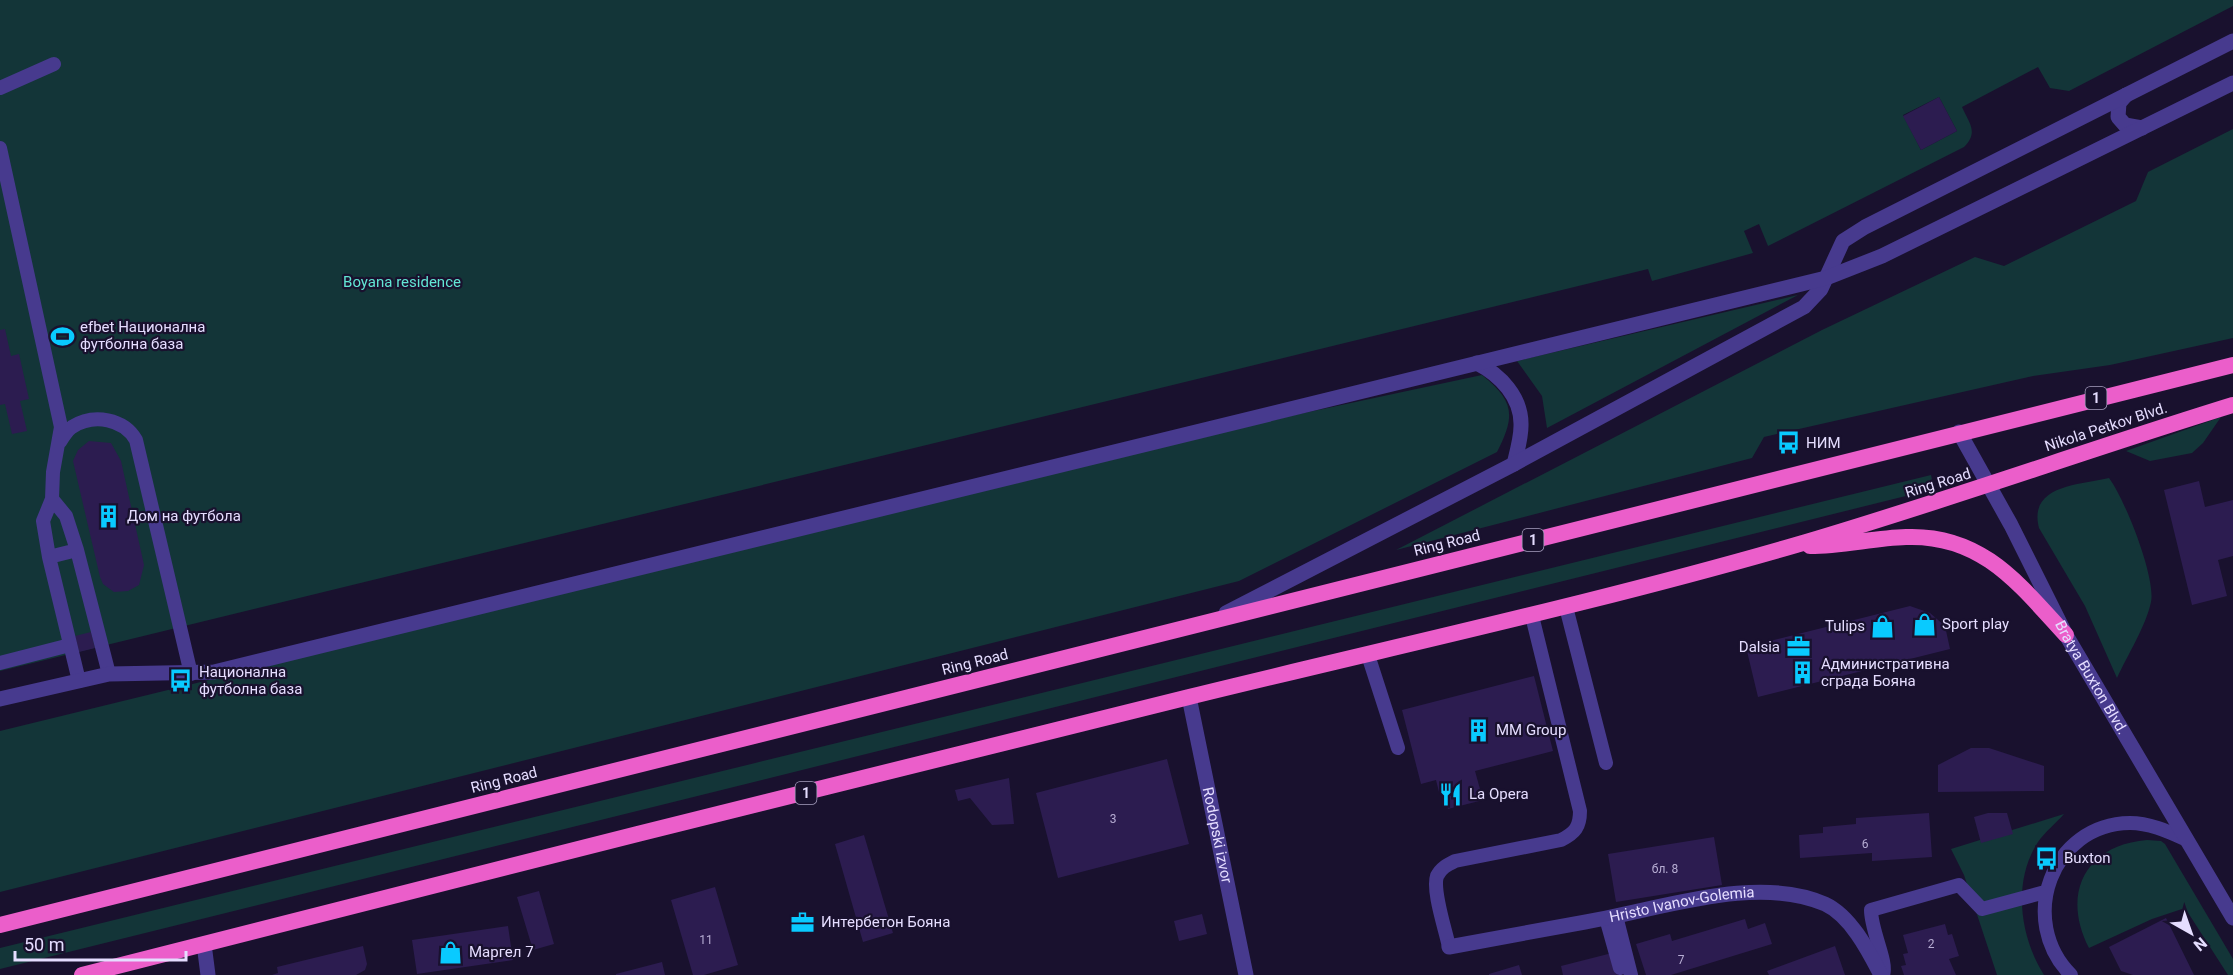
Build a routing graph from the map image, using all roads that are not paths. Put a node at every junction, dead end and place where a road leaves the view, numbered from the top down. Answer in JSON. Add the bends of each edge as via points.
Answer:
{"nodes":[{"id":1,"x":2233,"y":41,"type":"edge"},
{"id":2,"x":54,"y":64,"type":"dead end"},
{"id":3,"x":2233,"y":83,"type":"edge"},
{"id":4,"x":0,"y":88,"type":"edge"},
{"id":5,"x":2126,"y":95,"type":"junction"},
{"id":6,"x":2142,"y":128,"type":"junction"},
{"id":7,"x":0,"y":148,"type":"edge"},
{"id":8,"x":3,"y":174,"type":"edge"},
{"id":9,"x":1826,"y":278,"type":"junction"},
{"id":10,"x":1477,"y":363,"type":"junction"},
{"id":11,"x":2233,"y":365,"type":"edge"},
{"id":12,"x":2233,"y":405,"type":"edge"},
{"id":13,"x":1959,"y":432,"type":"junction"},
{"id":14,"x":60,"y":442,"type":"junction"},
{"id":15,"x":1514,"y":464,"type":"junction"},
{"id":16,"x":1990,"y":485,"type":"junction"},
{"id":17,"x":52,"y":499,"type":"junction"},
{"id":18,"x":1794,"y":546,"type":"junction"},
{"id":19,"x":77,"y":550,"type":"junction"},
{"id":20,"x":49,"y":557,"type":"junction"},
{"id":21,"x":1566,"y":607,"type":"junction"},
{"id":22,"x":1532,"y":616,"type":"junction"},
{"id":23,"x":1210,"y":622,"type":"junction"},
{"id":24,"x":2066,"y":635,"type":"junction"},
{"id":25,"x":70,"y":645,"type":"junction"},
{"id":26,"x":1368,"y":655,"type":"junction"},
{"id":27,"x":0,"y":663,"type":"edge"},
{"id":28,"x":109,"y":674,"type":"junction"},
{"id":29,"x":190,"y":674,"type":"junction"},
{"id":30,"x":79,"y":681,"type":"junction"},
{"id":31,"x":1189,"y":696,"type":"junction"},
{"id":32,"x":0,"y":699,"type":"edge"},
{"id":33,"x":1398,"y":747,"type":"dead end"},
{"id":34,"x":1606,"y":763,"type":"dead end"},
{"id":35,"x":2187,"y":840,"type":"junction"},
{"id":36,"x":2045,"y":892,"type":"junction"},
{"id":37,"x":1611,"y":917,"type":"junction"},
{"id":38,"x":2233,"y":918,"type":"edge"},
{"id":39,"x":0,"y":925,"type":"edge"},
{"id":40,"x":204,"y":944,"type":"junction"},
{"id":41,"x":1449,"y":947,"type":"joint"},
{"id":42,"x":82,"y":975,"type":"edge"},
{"id":43,"x":208,"y":975,"type":"edge"},
{"id":44,"x":1246,"y":975,"type":"edge"},
{"id":45,"x":1622,"y":975,"type":"edge"},
{"id":46,"x":1631,"y":975,"type":"edge"},
{"id":47,"x":1882,"y":975,"type":"edge"},
{"id":48,"x":2071,"y":975,"type":"edge"}],
"edges":[{"from":1,"to":5,"type":"street"},
{"from":2,"to":4,"type":"lane"},
{"from":3,"to":6,"type":"street"},
{"from":5,"to":6,"type":"street","via":[[2119,103],[2118,117],[2125,125]]},
{"from":5,"to":9,"type":"street","via":[[1865,227],[1843,241]]},
{"from":6,"to":9,"type":"street","via":[[1882,256]]},
{"from":7,"to":8,"type":"lane"},
{"from":8,"to":14,"type":"lane","via":[[58,408]]},
{"from":9,"to":10,"type":"street"},
{"from":9,"to":15,"type":"street","via":[[1804,307]]},
{"from":10,"to":15,"type":"street","via":[[1496,372],[1515,398],[1522,425]]},
{"from":10,"to":29,"type":"street","via":[[214,672]]},
{"from":11,"to":13,"type":"highway","name":"Nikola Petkov Blvd.","number":"1"},
{"from":12,"to":16,"type":"highway","name":"Nikola Petkov Blvd.","number":"1"},
{"from":13,"to":16,"type":"street","name":"Bratya Buxton Blvd."},
{"from":13,"to":23,"type":"highway","name":"Ring Road","number":"1"},
{"from":14,"to":17,"type":"lane"},
{"from":14,"to":29,"type":"lane","via":[[72,427],[114,420],[130,430],[136,440]]},
{"from":15,"to":23,"type":"street"},
{"from":16,"to":18,"type":"highway","name":"Ring Road","number":"1"},
{"from":16,"to":24,"type":"street","name":"Bratya Buxton Blvd."},
{"from":17,"to":19,"type":"lane","via":[[66,516]]},
{"from":17,"to":20,"type":"lane","via":[[44,522]]},
{"from":18,"to":21,"type":"highway","name":"Ring Road","number":"1"},
{"from":18,"to":24,"type":"highway","via":[[1841,546],[1905,537],[1939,538],[1964,545],[2013,578]]},
{"from":19,"to":20,"type":"lane"},
{"from":19,"to":28,"type":"lane"},
{"from":20,"to":25,"type":"lane"},
{"from":21,"to":22,"type":"highway","name":"Ring Road","number":"1"},
{"from":21,"to":34,"type":"lane"},
{"from":22,"to":26,"type":"highway","name":"Ring Road","number":"1"},
{"from":22,"to":41,"type":"lane","via":[[1580,824],[1573,834],[1561,840],[1455,861],[1443,867],[1436,890]]},
{"from":23,"to":39,"type":"highway","name":"Ring Road","number":"1"},
{"from":24,"to":35,"type":"street","name":"Bratya Buxton Blvd."},
{"from":25,"to":27,"type":"lane"},
{"from":25,"to":30,"type":"lane"},
{"from":26,"to":31,"type":"highway","name":"Ring Road","number":"1"},
{"from":26,"to":33,"type":"lane"},
{"from":28,"to":29,"type":"street"},
{"from":28,"to":30,"type":"street"},
{"from":30,"to":32,"type":"street"},
{"from":31,"to":40,"type":"highway","name":"Ring Road","number":"1"},
{"from":31,"to":44,"type":"street","name":"Rodopski izvor"},
{"from":35,"to":36,"type":"lane","via":[[2159,828],[2130,823],[2101,828],[2076,843],[2056,865]]},
{"from":35,"to":38,"type":"street","name":"Bratya Buxton Blvd."},
{"from":36,"to":47,"type":"lane","via":[[1982,909],[1959,885],[1871,910],[1871,924],[1886,967]]},
{"from":36,"to":48,"type":"lane","via":[[2044,922],[2052,950]]},
{"from":37,"to":41,"type":"street","name":"Hristo Ivanov-Golemia"},
{"from":37,"to":45,"type":"lane"},
{"from":37,"to":46,"type":"lane"},
{"from":37,"to":47,"type":"street","name":"Hristo Ivanov-Golemia","via":[[1738,893],[1790,892],[1827,905],[1840,916]]},
{"from":40,"to":42,"type":"highway","name":"Ring Road","number":"1"},
{"from":40,"to":43,"type":"street"}]}
